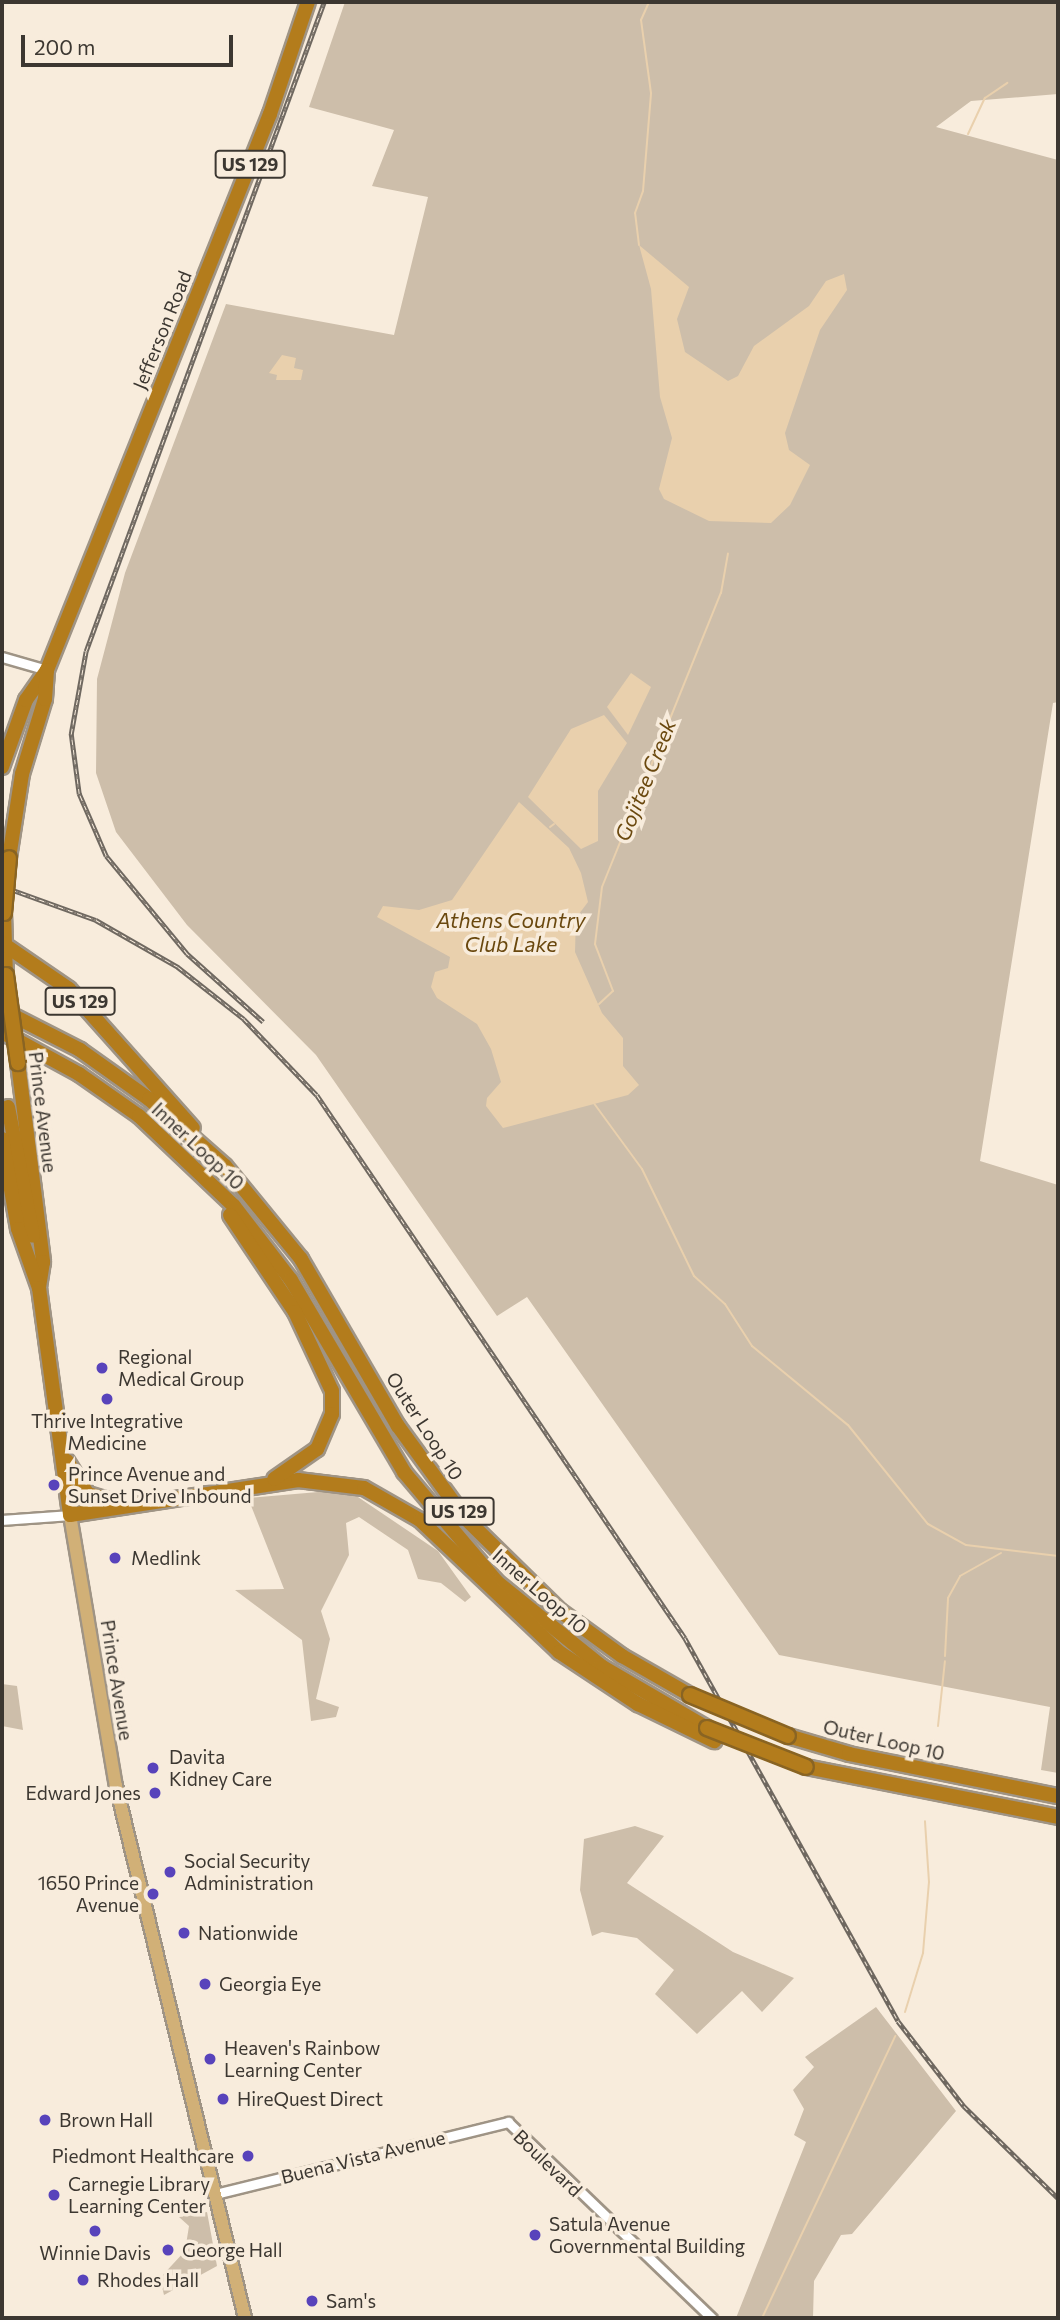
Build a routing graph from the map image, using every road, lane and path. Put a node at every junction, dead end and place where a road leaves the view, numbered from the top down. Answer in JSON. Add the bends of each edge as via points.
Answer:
{"nodes":[{"id":1,"x":308,"y":2,"type":"edge"},
{"id":2,"x":2,"y":657,"type":"edge"},
{"id":3,"x":47,"y":670,"type":"junction"},
{"id":4,"x":2,"y":767,"type":"edge"},
{"id":5,"x":4,"y":913,"type":"edge"},
{"id":6,"x":3,"y":943,"type":"edge"},
{"id":7,"x":2,"y":1010,"type":"edge"},
{"id":8,"x":7,"y":1028,"type":"edge"},
{"id":9,"x":23,"y":1105,"type":"junction"},
{"id":10,"x":5,"y":1107,"type":"edge"},
{"id":11,"x":2,"y":1139,"type":"edge"},
{"id":12,"x":169,"y":1141,"type":"junction"},
{"id":13,"x":225,"y":1166,"type":"junction"},
{"id":14,"x":42,"y":1253,"type":"junction"},
{"id":15,"x":39,"y":1288,"type":"junction"},
{"id":16,"x":63,"y":1452,"type":"junction"},
{"id":17,"x":259,"y":1484,"type":"junction"},
{"id":18,"x":132,"y":1506,"type":"junction"},
{"id":19,"x":71,"y":1515,"type":"junction"},
{"id":20,"x":2,"y":1520,"type":"edge"},
{"id":21,"x":711,"y":1734,"type":"junction"},
{"id":22,"x":1058,"y":1796,"type":"edge"},
{"id":23,"x":1058,"y":1817,"type":"edge"},
{"id":24,"x":508,"y":2122,"type":"joint"},
{"id":25,"x":219,"y":2193,"type":"junction"},
{"id":26,"x":245,"y":2318,"type":"edge"},
{"id":27,"x":712,"y":2318,"type":"edge"}],
"edges":[{"from":1,"to":3,"type":"highway","name":"Jefferson Road","number":"US 129","via":[[270,114]]},
{"from":2,"to":3,"type":"street"},
{"from":3,"to":4,"type":"highway","name":"Jefferson Road","number":"US 129","via":[[26,700]]},
{"from":3,"to":5,"type":"highway","name":"Jefferson Road","number":"US 129","bridge":true,"via":[[46,699],[22,774]]},
{"from":5,"to":6,"type":"highway","name":"Jefferson Road","number":"US 129"},
{"from":6,"to":8,"type":"highway","name":"Jefferson Road","bridge":true},
{"from":6,"to":13,"type":"highway","number":"US 129","via":[[55,977],[92,1013]]},
{"from":7,"to":13,"type":"highway","name":"Outer Loop 10","via":[[103,1066]]},
{"from":8,"to":9,"type":"highway","name":"Prince Avenue","bridge":true},
{"from":8,"to":12,"type":"highway","name":"Inner Loop 10","via":[[90,1081]]},
{"from":9,"to":10,"type":"main road"},
{"from":9,"to":14,"type":"highway","name":"Prince Avenue"},
{"from":10,"to":14,"type":"highway","via":[[22,1196]]},
{"from":11,"to":15,"type":"highway","name":"Prince Avenue","via":[[18,1229]]},
{"from":12,"to":17,"type":"highway","via":[[268,1268],[328,1377],[332,1414],[317,1449],[298,1467]]},
{"from":12,"to":21,"type":"highway","name":"Inner Loop 10","via":[[234,1206],[281,1266],[404,1472],[466,1550],[575,1648]]},
{"from":13,"to":22,"type":"highway","name":"Outer Loop 10","number":"US 129","bridge":true,"via":[[301,1259],[398,1426],[465,1518],[560,1611],[690,1695],[788,1736],[849,1755]]},
{"from":14,"to":15,"type":"highway","name":"Prince Avenue"},
{"from":15,"to":16,"type":"highway","name":"Prince Avenue"},
{"from":16,"to":18,"type":"highway","via":[[90,1496]]},
{"from":16,"to":19,"type":"highway","name":"Prince Avenue"},
{"from":17,"to":18,"type":"highway","number":"US 129"},
{"from":17,"to":21,"type":"highway","number":"US 129","via":[[331,1480],[393,1501],[559,1652],[638,1704]]},
{"from":18,"to":19,"type":"highway","number":"US 129"},
{"from":19,"to":20,"type":"street"},
{"from":19,"to":25,"type":"main road","name":"Prince Avenue","via":[[116,1786]]},
{"from":21,"to":23,"type":"highway","number":"US 129","bridge":true,"via":[[806,1767]]},
{"from":24,"to":25,"type":"street","name":"Buena Vista Avenue"},
{"from":24,"to":27,"type":"street","name":"Boulevard"},
{"from":25,"to":26,"type":"main road","name":"Prince Avenue"}]}
